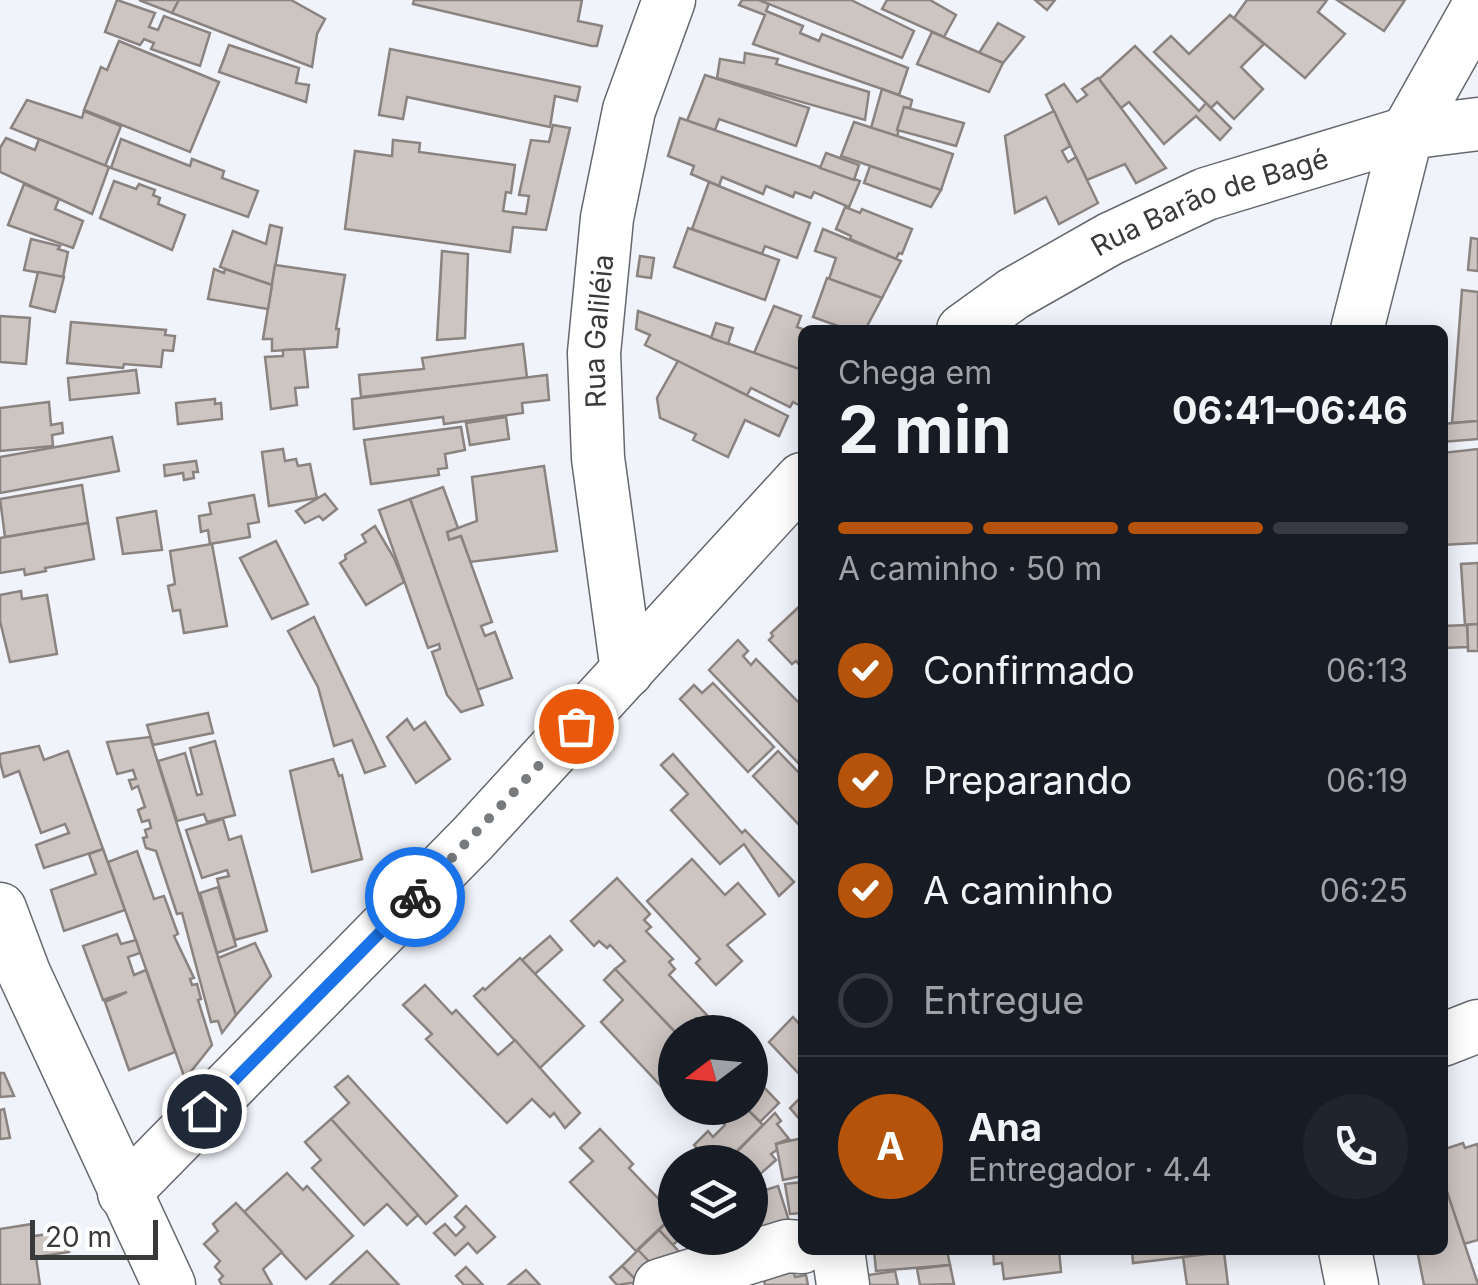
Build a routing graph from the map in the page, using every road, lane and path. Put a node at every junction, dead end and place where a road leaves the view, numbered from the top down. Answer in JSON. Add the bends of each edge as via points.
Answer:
{"nodes":[{"id":1,"x":669,"y":0,"type":"edge"},
{"id":2,"x":1478,"y":7,"type":"edge"},
{"id":3,"x":1478,"y":124,"type":"edge"},
{"id":4,"x":1407,"y":132,"type":"junction"},
{"id":5,"x":970,"y":325,"type":"edge"},
{"id":6,"x":1358,"y":325,"type":"edge"},
{"id":7,"x":798,"y":483,"type":"edge"},
{"id":8,"x":627,"y":671,"type":"junction"},
{"id":9,"x":0,"y":909,"type":"edge"},
{"id":10,"x":1478,"y":1026,"type":"edge"},
{"id":11,"x":1448,"y":1038,"type":"edge"},
{"id":12,"x":124,"y":1194,"type":"junction"},
{"id":13,"x":798,"y":1247,"type":"edge"},
{"id":14,"x":839,"y":1255,"type":"edge"},
{"id":15,"x":1347,"y":1255,"type":"edge"},
{"id":16,"x":168,"y":1285,"type":"edge"},
{"id":17,"x":660,"y":1285,"type":"edge"},
{"id":18,"x":843,"y":1285,"type":"edge"},
{"id":19,"x":1352,"y":1285,"type":"edge"}],
"edges":[{"from":1,"to":8,"type":"street","name":"Rua Galiléia","via":[[629,110],[606,218],[594,354],[598,458]]},
{"from":2,"to":4,"type":"street"},
{"from":3,"to":4,"type":"street","name":"Rua Barão de Bagé"},
{"from":4,"to":5,"type":"street","name":"Rua Barão de Bagé","via":[[1206,194],[1094,248]]},
{"from":4,"to":6,"type":"street"},
{"from":7,"to":8,"type":"street"},
{"from":8,"to":12,"type":"street"},
{"from":9,"to":12,"type":"street"},
{"from":10,"to":11,"type":"street"},
{"from":12,"to":16,"type":"street"},
{"from":13,"to":17,"type":"street"},
{"from":14,"to":18,"type":"street"},
{"from":15,"to":19,"type":"street"}]}
